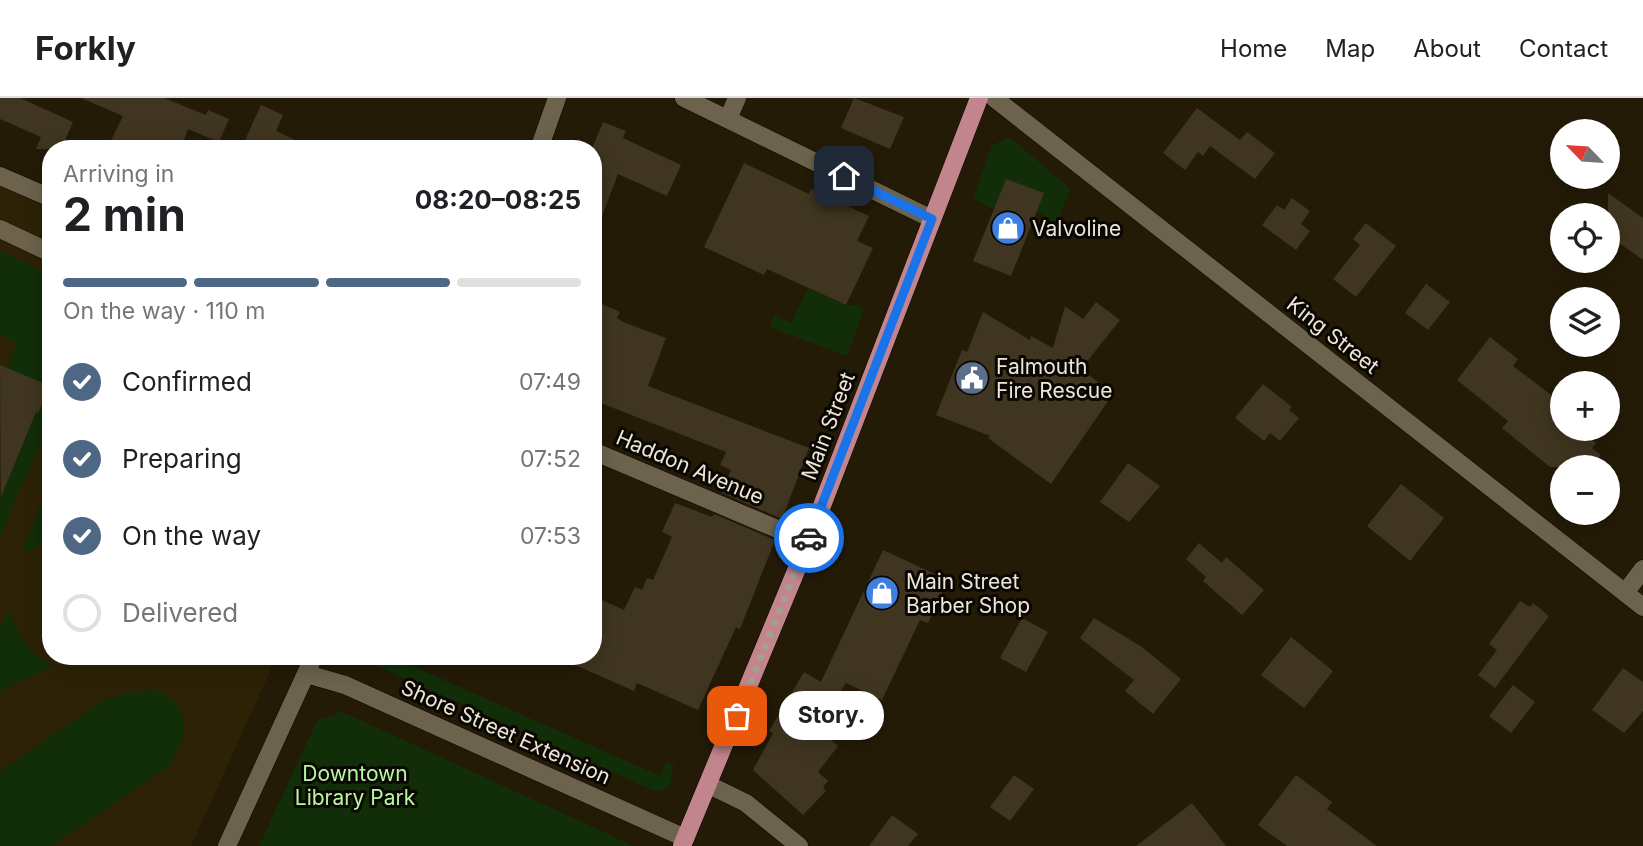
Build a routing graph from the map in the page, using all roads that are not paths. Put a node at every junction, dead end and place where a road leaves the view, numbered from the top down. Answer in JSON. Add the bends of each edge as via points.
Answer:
{"nodes":[{"id":1,"x":557,"y":98,"type":"edge"},
{"id":2,"x":684,"y":98,"type":"edge"},
{"id":3,"x":737,"y":98,"type":"edge"},
{"id":4,"x":979,"y":98,"type":"edge"},
{"id":5,"x":994,"y":98,"type":"edge"},
{"id":6,"x":728,"y":119,"type":"junction"},
{"id":7,"x":542,"y":140,"type":"edge"},
{"id":8,"x":0,"y":176,"type":"edge"},
{"id":9,"x":42,"y":194,"type":"edge"},
{"id":10,"x":932,"y":219,"type":"junction"},
{"id":11,"x":0,"y":229,"type":"edge"},
{"id":12,"x":42,"y":249,"type":"edge"},
{"id":13,"x":602,"y":455,"type":"edge"},
{"id":14,"x":808,"y":542,"type":"junction"},
{"id":15,"x":1643,"y":569,"type":"edge"},
{"id":16,"x":1625,"y":593,"type":"junction"},
{"id":17,"x":1643,"y":607,"type":"edge"},
{"id":18,"x":310,"y":665,"type":"edge"},
{"id":19,"x":307,"y":674,"type":"junction"},
{"id":20,"x":709,"y":785,"type":"junction"},
{"id":21,"x":683,"y":842,"type":"edge"},
{"id":22,"x":226,"y":846,"type":"edge"},
{"id":23,"x":799,"y":846,"type":"edge"}],
"edges":[{"from":1,"to":7,"type":"street"},
{"from":2,"to":6,"type":"street"},
{"from":3,"to":6,"type":"street"},
{"from":4,"to":10,"type":"main road","name":"Main Street"},
{"from":5,"to":16,"type":"street","name":"King Street"},
{"from":6,"to":10,"type":"street"},
{"from":8,"to":9,"type":"street"},
{"from":10,"to":14,"type":"main road","name":"Main Street"},
{"from":11,"to":12,"type":"street"},
{"from":13,"to":14,"type":"street","name":"Haddon Avenue"},
{"from":14,"to":20,"type":"main road","name":"Main Street"},
{"from":15,"to":16,"type":"street"},
{"from":16,"to":17,"type":"street","name":"King Street"},
{"from":18,"to":19,"type":"street"},
{"from":19,"to":21,"type":"street","name":"Shore Street Extension","via":[[345,685]]},
{"from":19,"to":22,"type":"street"},
{"from":20,"to":21,"type":"main road","name":"Main Street"},
{"from":20,"to":23,"type":"street","via":[[746,803]]}]}
